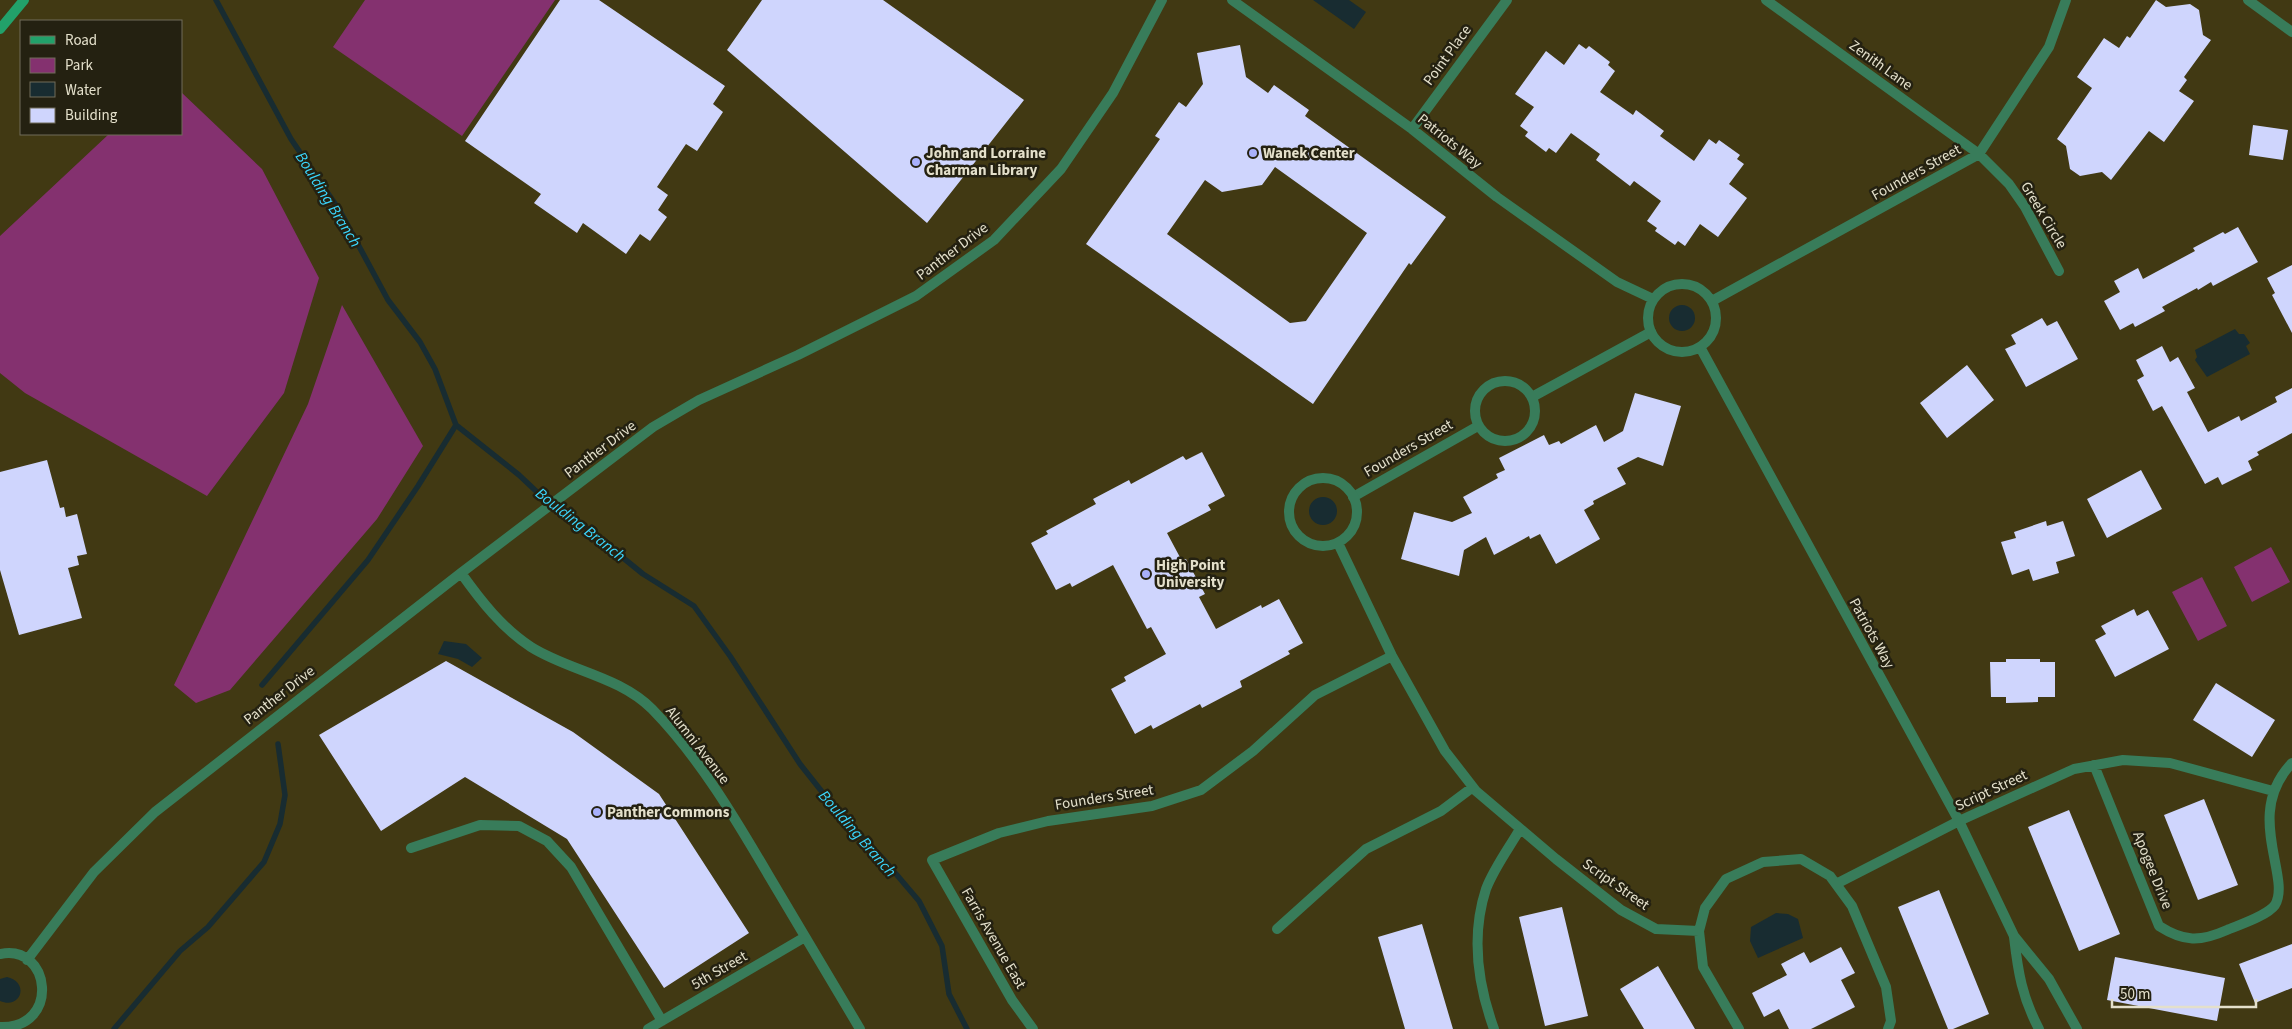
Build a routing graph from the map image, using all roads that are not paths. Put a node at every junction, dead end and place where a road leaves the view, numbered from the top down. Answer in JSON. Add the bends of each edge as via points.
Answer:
{"nodes":[{"id":1,"x":24,"y":0,"type":"edge"},
{"id":2,"x":1162,"y":0,"type":"edge"},
{"id":3,"x":1232,"y":0,"type":"edge"},
{"id":4,"x":1507,"y":0,"type":"edge"},
{"id":5,"x":1766,"y":0,"type":"edge"},
{"id":6,"x":2066,"y":0,"type":"edge"},
{"id":7,"x":2248,"y":0,"type":"edge"},
{"id":8,"x":0,"y":29,"type":"edge"},
{"id":9,"x":2292,"y":32,"type":"edge"},
{"id":10,"x":1412,"y":129,"type":"junction"},
{"id":11,"x":1979,"y":154,"type":"junction"},
{"id":12,"x":2059,"y":271,"type":"dead end"},
{"id":13,"x":1653,"y":299,"type":"junction"},
{"id":14,"x":1712,"y":301,"type":"junction"},
{"id":15,"x":1651,"y":332,"type":"junction"},
{"id":16,"x":1700,"y":347,"type":"junction"},
{"id":17,"x":1532,"y":397,"type":"junction"},
{"id":18,"x":1478,"y":426,"type":"junction"},
{"id":19,"x":1353,"y":497,"type":"junction"},
{"id":20,"x":1338,"y":543,"type":"junction"},
{"id":21,"x":461,"y":573,"type":"junction"},
{"id":22,"x":1392,"y":656,"type":"junction"},
{"id":23,"x":2292,"y":763,"type":"edge"},
{"id":24,"x":2094,"y":765,"type":"junction"},
{"id":25,"x":1473,"y":787,"type":"junction"},
{"id":26,"x":2273,"y":792,"type":"junction"},
{"id":27,"x":1959,"y":821,"type":"junction"},
{"id":28,"x":1520,"y":829,"type":"junction"},
{"id":29,"x":411,"y":848,"type":"dead end"},
{"id":30,"x":932,"y":860,"type":"joint"},
{"id":31,"x":1836,"y":884,"type":"junction"},
{"id":32,"x":1277,"y":929,"type":"dead end"},
{"id":33,"x":1698,"y":931,"type":"junction"},
{"id":34,"x":2014,"y":936,"type":"junction"},
{"id":35,"x":805,"y":937,"type":"junction"},
{"id":36,"x":0,"y":954,"type":"edge"},
{"id":37,"x":27,"y":960,"type":"junction"},
{"id":38,"x":662,"y":1021,"type":"junction"},
{"id":39,"x":1,"y":1028,"type":"edge"},
{"id":40,"x":648,"y":1029,"type":"edge"},
{"id":41,"x":860,"y":1029,"type":"edge"},
{"id":42,"x":1032,"y":1029,"type":"edge"},
{"id":43,"x":1494,"y":1029,"type":"edge"},
{"id":44,"x":1739,"y":1029,"type":"edge"},
{"id":45,"x":1888,"y":1029,"type":"edge"},
{"id":46,"x":2039,"y":1029,"type":"edge"},
{"id":47,"x":2077,"y":1029,"type":"edge"}],
"edges":[{"from":1,"to":8,"type":"main road"},
{"from":2,"to":21,"type":"street","name":"Panther Drive","via":[[1113,93],[1061,169],[994,240],[916,296],[676,413]]},
{"from":3,"to":10,"type":"street","name":"Patriots Way"},
{"from":4,"to":10,"type":"street","name":"Point Place"},
{"from":5,"to":11,"type":"street","name":"Zenith Lane"},
{"from":6,"to":11,"type":"street","name":"Founders Street","via":[[2049,47]]},
{"from":7,"to":9,"type":"street"},
{"from":10,"to":13,"type":"street","name":"Patriots Way","via":[[1497,197],[1617,282]]},
{"from":11,"to":12,"type":"street","name":"Greek Circle","via":[[2009,184]]},
{"from":11,"to":14,"type":"street","name":"Founders Street"},
{"from":13,"to":14,"type":"street","via":[[1661,290],[1683,283],[1705,292]]},
{"from":13,"to":15,"type":"street","via":[[1648,321]]},
{"from":14,"to":16,"type":"street","via":[[1716,321],[1708,340]]},
{"from":15,"to":16,"type":"street","via":[[1658,342],[1672,350],[1689,351]]},
{"from":15,"to":17,"type":"street"},
{"from":16,"to":27,"type":"street","name":"Patriots Way"},
{"from":17,"to":18,"type":"street","via":[[1533,422],[1519,438],[1510,441],[1494,439]]},
{"from":17,"to":18,"type":"street","via":[[1516,383],[1501,381],[1491,384],[1477,399],[1475,416]]},
{"from":18,"to":19,"type":"street","name":"Founders Street"},
{"from":19,"to":20,"type":"street","via":[[1357,507],[1356,518],[1350,532]]},
{"from":19,"to":20,"type":"street","via":[[1347,488],[1327,478],[1305,484],[1291,502],[1289,514],[1292,525],[1306,542],[1316,546]]},
{"from":20,"to":22,"type":"street","name":"Script Street"},
{"from":21,"to":35,"type":"street","name":"Alumni Avenue","via":[[505,627],[531,647],[622,688],[650,708],[704,774]]},
{"from":21,"to":37,"type":"street","name":"Panther Drive","via":[[155,812],[94,872]]},
{"from":22,"to":25,"type":"street","name":"Script Street","via":[[1445,751]]},
{"from":22,"to":30,"type":"street","name":"Founders Street","via":[[1316,695],[1253,751],[1201,790],[1152,806],[1048,821],[999,833]]},
{"from":23,"to":26,"type":"street","name":"Apogee Drive"},
{"from":24,"to":26,"type":"street","name":"Script Street","via":[[2123,760],[2170,763]]},
{"from":24,"to":26,"type":"street","name":"Apogee Drive","via":[[2159,926],[2174,935],[2198,940],[2257,917],[2274,906],[2279,880],[2269,817]]},
{"from":24,"to":27,"type":"street","name":"Script Street","via":[[2074,769]]},
{"from":25,"to":28,"type":"street","name":"Script Street"},
{"from":25,"to":32,"type":"street","via":[[1441,811],[1366,849]]},
{"from":27,"to":31,"type":"street","name":"Script Street"},
{"from":27,"to":34,"type":"street","name":"Patriots Way"},
{"from":28,"to":33,"type":"street","name":"Script Street","via":[[1630,914],[1656,929]]},
{"from":28,"to":43,"type":"street","via":[[1486,889],[1478,934],[1480,980]]},
{"from":29,"to":38,"type":"street","via":[[480,825],[520,826],[547,842],[571,867]]},
{"from":30,"to":42,"type":"street","name":"Farris Avenue East"},
{"from":31,"to":33,"type":"street","via":[[1830,876],[1801,859],[1763,862],[1726,879],[1704,908]]},
{"from":31,"to":45,"type":"street","via":[[1852,906],[1886,987],[1891,1021]]},
{"from":33,"to":44,"type":"street","via":[[1703,967]]},
{"from":34,"to":46,"type":"street","name":"Patriots Way","via":[[2018,976],[2026,1005]]},
{"from":34,"to":47,"type":"street","name":"Patriots Way","via":[[2049,980]]},
{"from":35,"to":38,"type":"street","name":"5th Street"},
{"from":35,"to":41,"type":"street","name":"Alumni Avenue"},
{"from":36,"to":37,"type":"street","via":[[16,954]]},
{"from":37,"to":39,"type":"street","via":[[42,980],[41,1004],[25,1023]]},
{"from":38,"to":40,"type":"street","name":"5th Street"}]}
